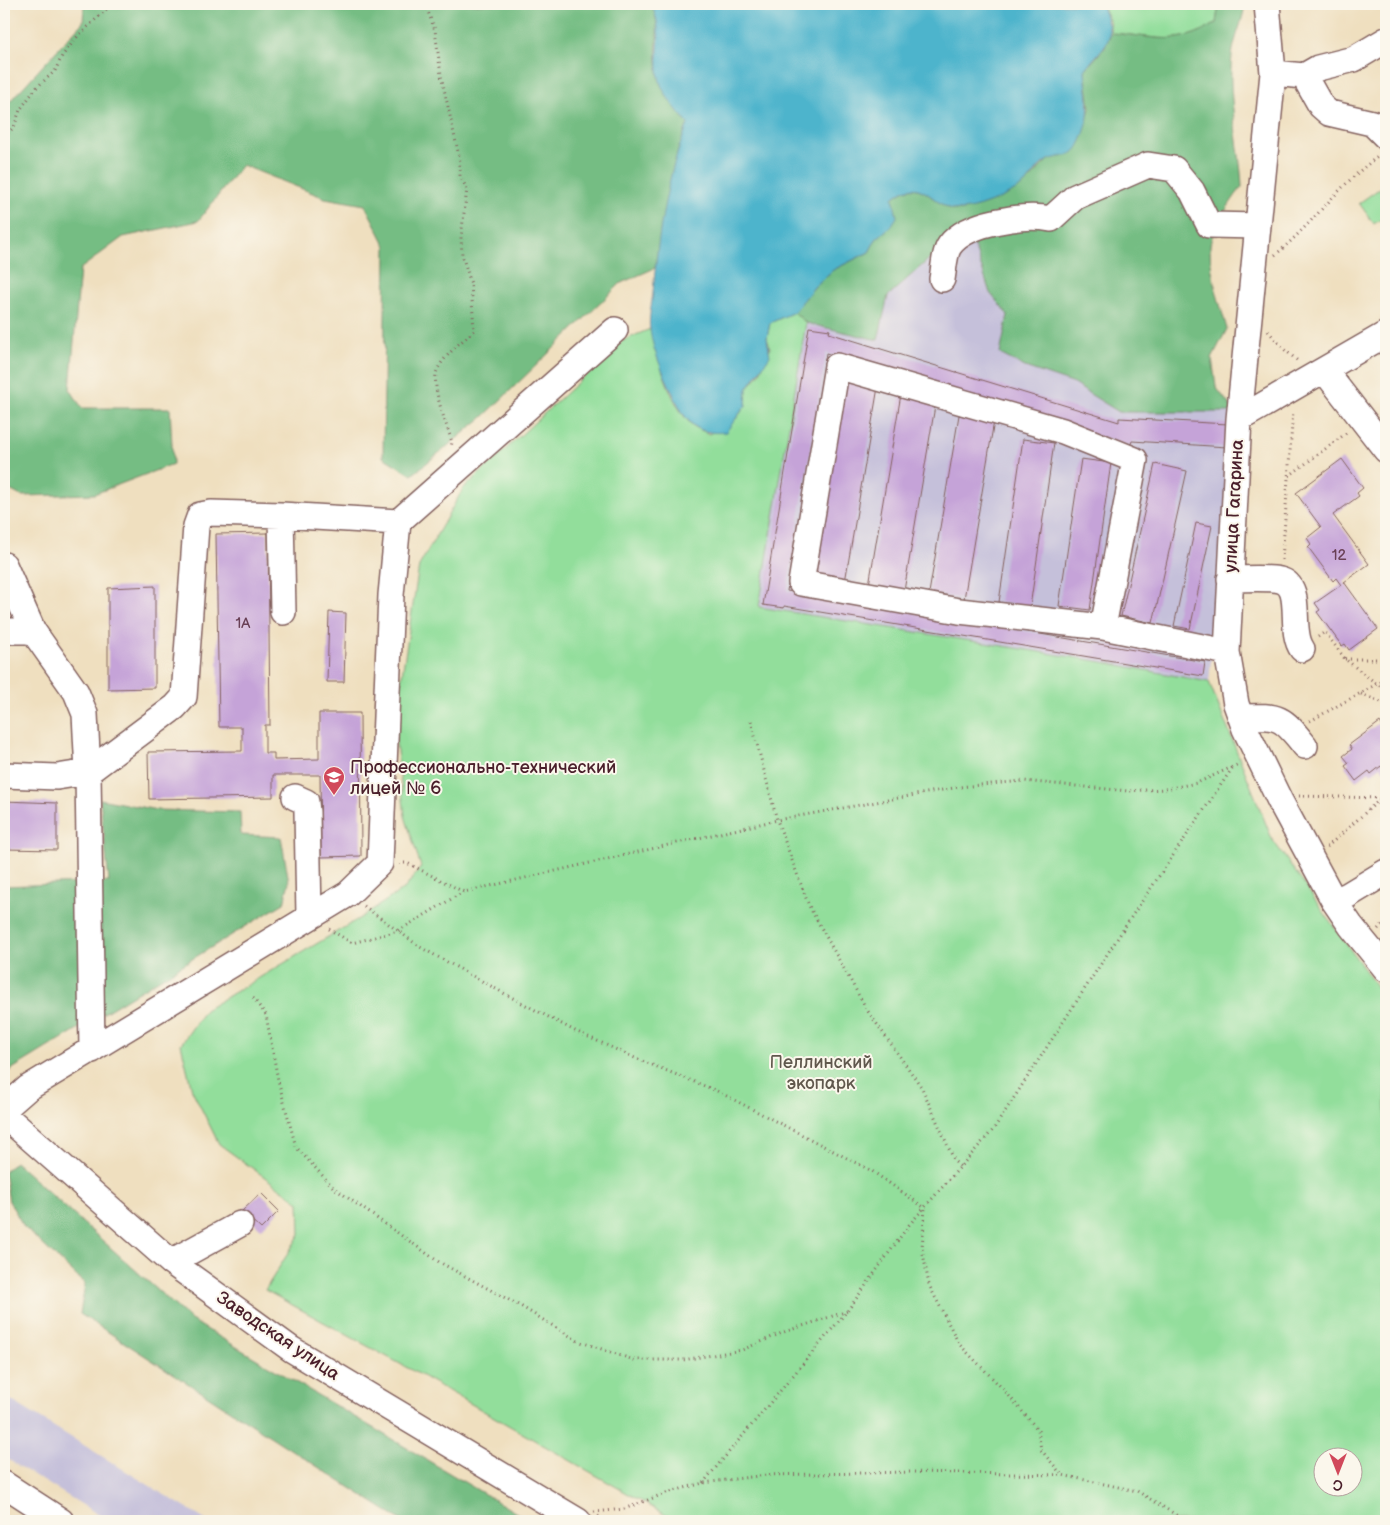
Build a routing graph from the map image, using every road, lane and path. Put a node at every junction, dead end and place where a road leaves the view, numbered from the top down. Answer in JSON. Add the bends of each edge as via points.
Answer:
{"nodes":[{"id":1,"x":112,"y":4,"type":"edge"},
{"id":2,"x":425,"y":4,"type":"edge"},
{"id":3,"x":1267,"y":4,"type":"edge"},
{"id":4,"x":1386,"y":40,"type":"edge"},
{"id":5,"x":1273,"y":73,"type":"junction"},
{"id":6,"x":1304,"y":76,"type":"junction"},
{"id":7,"x":1386,"y":136,"type":"edge"},
{"id":8,"x":4,"y":137,"type":"edge"},
{"id":9,"x":1386,"y":151,"type":"edge"},
{"id":10,"x":1258,"y":226,"type":"junction"},
{"id":11,"x":1254,"y":273,"type":"junction"},
{"id":12,"x":942,"y":279,"type":"dead end"},
{"id":13,"x":1250,"y":309,"type":"junction"},
{"id":14,"x":615,"y":330,"type":"dead end"},
{"id":15,"x":1386,"y":334,"type":"edge"},
{"id":16,"x":1311,"y":378,"type":"junction"},
{"id":17,"x":1239,"y":419,"type":"junction"},
{"id":18,"x":1364,"y":421,"type":"junction"},
{"id":19,"x":450,"y":450,"type":"dead end"},
{"id":20,"x":1386,"y":450,"type":"edge"},
{"id":21,"x":1288,"y":476,"type":"junction"},
{"id":22,"x":281,"y":516,"type":"junction"},
{"id":23,"x":398,"y":522,"type":"junction"},
{"id":24,"x":4,"y":565,"type":"edge"},
{"id":25,"x":1230,"y":579,"type":"junction"},
{"id":26,"x":1281,"y":580,"type":"junction"},
{"id":27,"x":283,"y":612,"type":"dead end"},
{"id":28,"x":1103,"y":627,"type":"junction"},
{"id":29,"x":4,"y":631,"type":"edge"},
{"id":30,"x":33,"y":631,"type":"junction"},
{"id":31,"x":1302,"y":649,"type":"joint"},
{"id":32,"x":1227,"y":652,"type":"junction"},
{"id":33,"x":1344,"y":659,"type":"junction"},
{"id":34,"x":1386,"y":660,"type":"edge"},
{"id":35,"x":1386,"y":679,"type":"edge"},
{"id":36,"x":1378,"y":684,"type":"junction"},
{"id":37,"x":1386,"y":692,"type":"edge"},
{"id":38,"x":1361,"y":694,"type":"junction"},
{"id":39,"x":1386,"y":704,"type":"edge"},
{"id":40,"x":1241,"y":717,"type":"junction"},
{"id":41,"x":751,"y":721,"type":"dead end"},
{"id":42,"x":1298,"y":738,"type":"joint"},
{"id":43,"x":1257,"y":755,"type":"junction"},
{"id":44,"x":1233,"y":767,"type":"junction"},
{"id":45,"x":88,"y":772,"type":"junction"},
{"id":46,"x":4,"y":775,"type":"edge"},
{"id":47,"x":1386,"y":794,"type":"edge"},
{"id":48,"x":1292,"y":796,"type":"dead end"},
{"id":49,"x":295,"y":797,"type":"dead end"},
{"id":50,"x":1381,"y":798,"type":"junction"},
{"id":51,"x":777,"y":820,"type":"junction"},
{"id":52,"x":1311,"y":861,"type":"junction"},
{"id":53,"x":380,"y":864,"type":"junction"},
{"id":54,"x":1386,"y":872,"type":"edge"},
{"id":55,"x":464,"y":892,"type":"junction"},
{"id":56,"x":348,"y":894,"type":"junction"},
{"id":57,"x":1334,"y":901,"type":"junction"},
{"id":58,"x":309,"y":916,"type":"junction"},
{"id":59,"x":1386,"y":921,"type":"edge"},
{"id":60,"x":398,"y":931,"type":"junction"},
{"id":61,"x":1376,"y":931,"type":"dead end"},
{"id":62,"x":1386,"y":969,"type":"edge"},
{"id":63,"x":253,"y":998,"type":"dead end"},
{"id":64,"x":92,"y":1050,"type":"junction"},
{"id":65,"x":4,"y":1109,"type":"edge"},
{"id":66,"x":4,"y":1115,"type":"edge"},
{"id":67,"x":961,"y":1167,"type":"junction"},
{"id":68,"x":925,"y":1208,"type":"junction"},
{"id":69,"x":240,"y":1224,"type":"dead end"},
{"id":70,"x":171,"y":1262,"type":"junction"},
{"id":71,"x":848,"y":1310,"type":"junction"},
{"id":72,"x":1062,"y":1475,"type":"junction"},
{"id":73,"x":703,"y":1483,"type":"junction"},
{"id":74,"x":4,"y":1484,"type":"edge"},
{"id":75,"x":61,"y":1521,"type":"edge"},
{"id":76,"x":578,"y":1521,"type":"edge"},
{"id":77,"x":608,"y":1521,"type":"edge"},
{"id":78,"x":1186,"y":1521,"type":"edge"}],
"edges":[{"from":1,"to":8,"type":"path","via":[[78,36],[55,71],[36,88],[20,110],[14,128]]},
{"from":2,"to":19,"type":"path","via":[[435,30],[441,75],[460,161],[460,176],[467,189],[462,255],[472,284],[474,302],[474,331],[455,346],[436,374],[439,400],[452,442]]},
{"from":3,"to":5,"type":"street","name":"улица Гагарина"},
{"from":4,"to":6,"type":"street","via":[[1369,52],[1318,68]]},
{"from":5,"to":6,"type":"street"},
{"from":5,"to":10,"type":"street","name":"улица Гагарина"},
{"from":6,"to":7,"type":"street","via":[[1329,114],[1372,124]]},
{"from":9,"to":11,"type":"path","via":[[1362,168],[1295,239]]},
{"from":10,"to":11,"type":"street","name":"улица Гагарина"},
{"from":10,"to":12,"type":"street","via":[[1209,225],[1192,191],[1174,169],[1148,166],[1074,197],[1051,219],[1003,220],[963,232],[948,246]]},
{"from":11,"to":13,"type":"street","name":"улица Гагарина"},
{"from":13,"to":16,"type":"path"},
{"from":13,"to":17,"type":"street","name":"улица Гагарина"},
{"from":14,"to":23,"type":"street"},
{"from":15,"to":16,"type":"street"},
{"from":16,"to":17,"type":"street"},
{"from":16,"to":18,"type":"street"},
{"from":16,"to":21,"type":"path"},
{"from":17,"to":25,"type":"street","name":"улица Гагарина"},
{"from":18,"to":20,"type":"street"},
{"from":18,"to":21,"type":"path"},
{"from":21,"to":26,"type":"path"},
{"from":22,"to":23,"type":"street"},
{"from":22,"to":27,"type":"street"},
{"from":22,"to":45,"type":"street","via":[[200,515],[196,526],[184,697]]},
{"from":23,"to":53,"type":"street","via":[[391,595]]},
{"from":24,"to":30,"type":"street"},
{"from":25,"to":26,"type":"street"},
{"from":25,"to":32,"type":"street","name":"улица Гагарина"},
{"from":26,"to":31,"type":"street","via":[[1294,592],[1295,634]]},
{"from":28,"to":28,"type":"street","via":[[959,611],[800,583],[838,366],[1064,431],[1135,460]]},
{"from":28,"to":32,"type":"street"},
{"from":29,"to":30,"type":"street"},
{"from":30,"to":45,"type":"street","via":[[76,692],[82,707]]},
{"from":31,"to":33,"type":"path","via":[[1325,632]]},
{"from":32,"to":40,"type":"street","name":"улица Гагарина"},
{"from":33,"to":34,"type":"path"},
{"from":33,"to":36,"type":"path"},
{"from":35,"to":36,"type":"path"},
{"from":36,"to":37,"type":"path"},
{"from":36,"to":38,"type":"path"},
{"from":38,"to":39,"type":"path"},
{"from":38,"to":42,"type":"path"},
{"from":40,"to":42,"type":"street","via":[[1280,718]]},
{"from":40,"to":43,"type":"street","name":"улица Гагарина"},
{"from":41,"to":51,"type":"path"},
{"from":43,"to":44,"type":"path"},
{"from":43,"to":52,"type":"street","name":"улица Гагарина"},
{"from":44,"to":51,"type":"path","via":[[1197,782],[1165,789],[1128,791],[1023,780],[959,787]]},
{"from":44,"to":67,"type":"path","via":[[993,1130]]},
{"from":45,"to":46,"type":"street","via":[[57,776]]},
{"from":45,"to":64,"type":"street"},
{"from":47,"to":50,"type":"path"},
{"from":48,"to":50,"type":"path"},
{"from":49,"to":58,"type":"street","via":[[306,802]]},
{"from":50,"to":52,"type":"path"},
{"from":51,"to":55,"type":"path"},
{"from":51,"to":67,"type":"path","via":[[809,906],[867,1010],[922,1088],[955,1162]]},
{"from":52,"to":57,"type":"street","name":"улица Гагарина"},
{"from":53,"to":55,"type":"path","via":[[407,863]]},
{"from":53,"to":56,"type":"street"},
{"from":54,"to":57,"type":"street"},
{"from":55,"to":60,"type":"path"},
{"from":56,"to":58,"type":"street"},
{"from":56,"to":60,"type":"path"},
{"from":57,"to":62,"type":"street","name":"улица Гагарина"},
{"from":58,"to":60,"type":"path","via":[[352,943]]},
{"from":58,"to":64,"type":"street"},
{"from":59,"to":61,"type":"path"},
{"from":60,"to":68,"type":"path","via":[[420,947],[573,1030],[717,1091],[872,1171]]},
{"from":63,"to":71,"type":"path","via":[[266,1015],[278,1080],[296,1146],[334,1188],[439,1262],[578,1341],[634,1360],[683,1360],[742,1350]]},
{"from":64,"to":65,"type":"street","via":[[28,1088]]},
{"from":66,"to":70,"type":"street","name":"Заводская улица"},
{"from":67,"to":68,"type":"path"},
{"from":68,"to":71,"type":"path"},
{"from":68,"to":72,"type":"path","via":[[922,1248],[930,1285],[959,1344],[1038,1430],[1041,1450]]},
{"from":69,"to":70,"type":"street"},
{"from":70,"to":76,"type":"street","name":"Заводская улица","via":[[291,1349]]},
{"from":71,"to":73,"type":"path"},
{"from":72,"to":73,"type":"path","via":[[855,1472],[767,1475]]},
{"from":72,"to":78,"type":"path","via":[[1136,1491]]},
{"from":73,"to":77,"type":"path","via":[[666,1492],[624,1509],[590,1512]]},
{"from":74,"to":75,"type":"street"}]}
